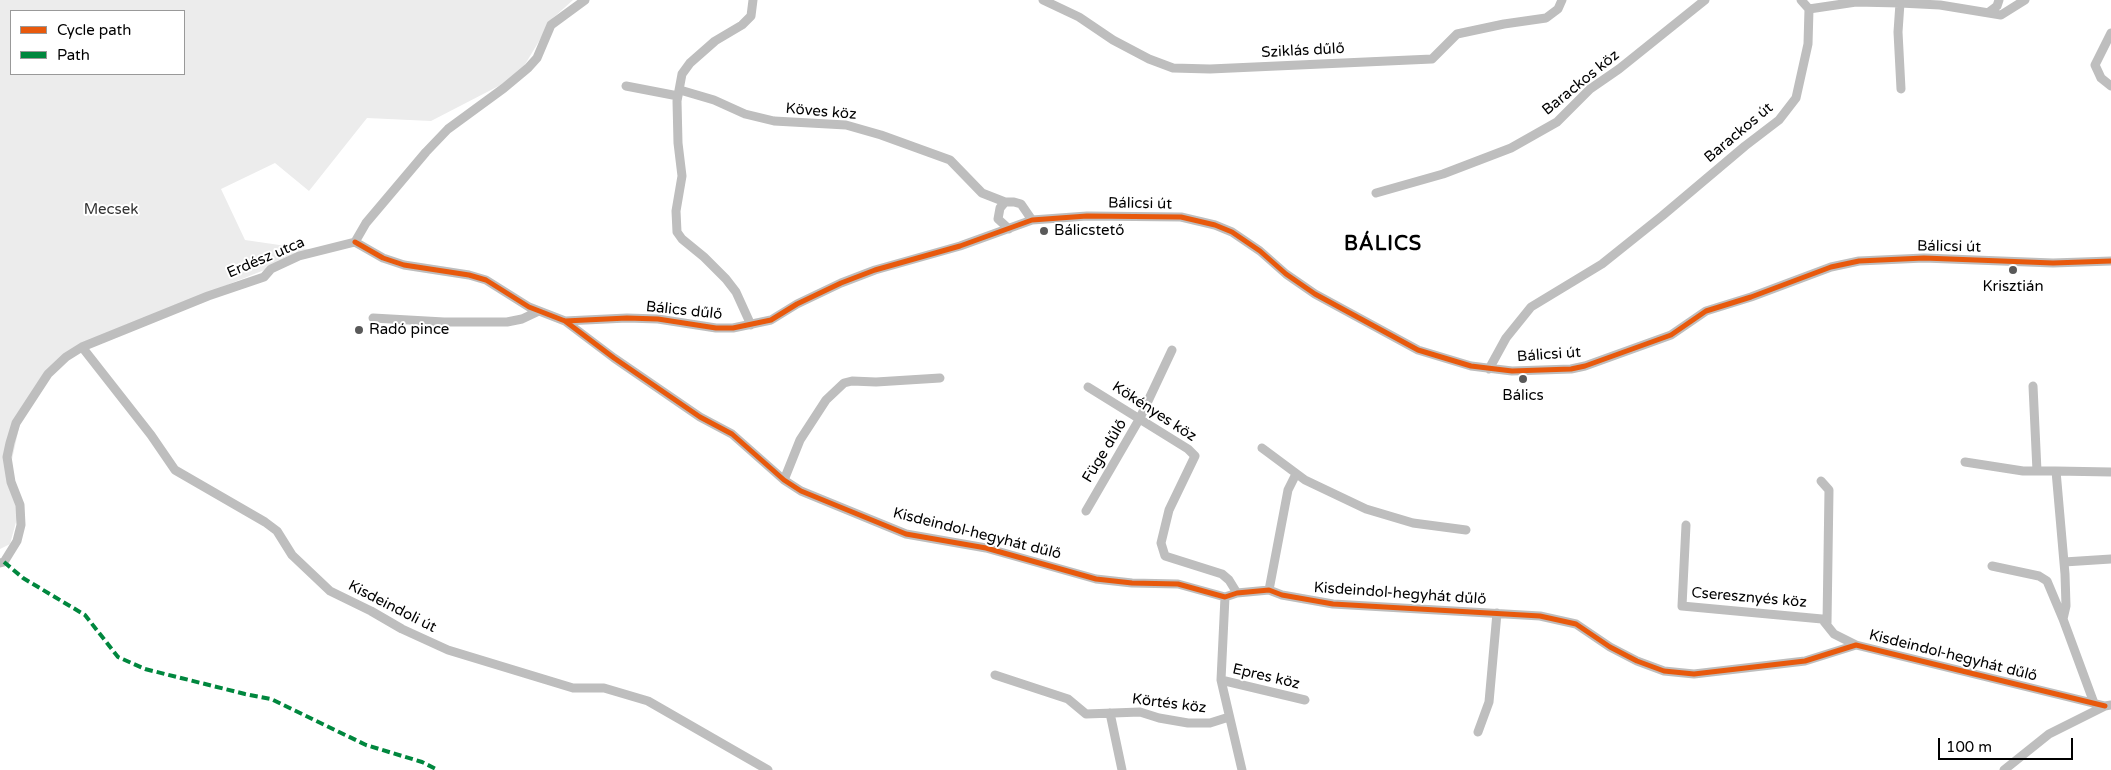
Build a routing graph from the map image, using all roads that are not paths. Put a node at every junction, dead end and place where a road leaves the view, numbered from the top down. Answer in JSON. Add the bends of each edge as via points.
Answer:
{"nodes":[{"id":1,"x":585,"y":0,"type":"edge"},
{"id":2,"x":753,"y":0,"type":"edge"},
{"id":3,"x":1043,"y":0,"type":"edge"},
{"id":4,"x":1562,"y":0,"type":"edge"},
{"id":5,"x":1705,"y":0,"type":"edge"},
{"id":6,"x":1801,"y":0,"type":"edge"},
{"id":7,"x":1999,"y":0,"type":"edge"},
{"id":8,"x":2025,"y":0,"type":"edge"},
{"id":9,"x":1900,"y":3,"type":"junction"},
{"id":10,"x":1809,"y":9,"type":"junction"},
{"id":11,"x":1989,"y":12,"type":"junction"},
{"id":12,"x":2111,"y":33,"type":"edge"},
{"id":13,"x":626,"y":86,"type":"dead end"},
{"id":14,"x":2111,"y":86,"type":"edge"},
{"id":15,"x":1901,"y":89,"type":"dead end"},
{"id":16,"x":679,"y":93,"type":"junction"},
{"id":17,"x":1376,"y":193,"type":"dead end"},
{"id":18,"x":1005,"y":202,"type":"junction"},
{"id":19,"x":1032,"y":220,"type":"junction"},
{"id":20,"x":1009,"y":229,"type":"junction"},
{"id":21,"x":355,"y":242,"type":"junction"},
{"id":22,"x":2111,"y":261,"type":"edge"},
{"id":23,"x":539,"y":311,"type":"junction"},
{"id":24,"x":372,"y":318,"type":"dead end"},
{"id":25,"x":565,"y":321,"type":"junction"},
{"id":26,"x":751,"y":325,"type":"junction"},
{"id":27,"x":82,"y":347,"type":"junction"},
{"id":28,"x":1172,"y":350,"type":"dead end"},
{"id":29,"x":1489,"y":369,"type":"junction"},
{"id":30,"x":940,"y":378,"type":"dead end"},
{"id":31,"x":2033,"y":386,"type":"dead end"},
{"id":32,"x":1088,"y":387,"type":"dead end"},
{"id":33,"x":1140,"y":418,"type":"junction"},
{"id":34,"x":1262,"y":448,"type":"dead end"},
{"id":35,"x":1965,"y":462,"type":"dead end"},
{"id":36,"x":2037,"y":471,"type":"junction"},
{"id":37,"x":2056,"y":471,"type":"junction"},
{"id":38,"x":2111,"y":472,"type":"edge"},
{"id":39,"x":1296,"y":474,"type":"junction"},
{"id":40,"x":784,"y":480,"type":"junction"},
{"id":41,"x":1821,"y":482,"type":"dead end"},
{"id":42,"x":1086,"y":511,"type":"dead end"},
{"id":43,"x":1686,"y":525,"type":"dead end"},
{"id":44,"x":1466,"y":530,"type":"dead end"},
{"id":45,"x":2111,"y":559,"type":"edge"},
{"id":46,"x":2064,"y":562,"type":"junction"},
{"id":47,"x":0,"y":564,"type":"edge"},
{"id":48,"x":1992,"y":566,"type":"dead end"},
{"id":49,"x":1269,"y":590,"type":"junction"},
{"id":50,"x":1238,"y":593,"type":"junction"},
{"id":51,"x":1225,"y":597,"type":"junction"},
{"id":52,"x":1497,"y":613,"type":"junction"},
{"id":53,"x":2063,"y":619,"type":"junction"},
{"id":54,"x":1827,"y":623,"type":"junction"},
{"id":55,"x":1856,"y":645,"type":"junction"},
{"id":56,"x":995,"y":675,"type":"dead end"},
{"id":57,"x":1221,"y":680,"type":"junction"},
{"id":58,"x":1305,"y":700,"type":"dead end"},
{"id":59,"x":2094,"y":703,"type":"junction"},
{"id":60,"x":2108,"y":706,"type":"edge"},
{"id":61,"x":1110,"y":713,"type":"junction"},
{"id":62,"x":1229,"y":717,"type":"junction"},
{"id":63,"x":1478,"y":732,"type":"dead end"},
{"id":64,"x":768,"y":770,"type":"edge"},
{"id":65,"x":1122,"y":770,"type":"edge"},
{"id":66,"x":1242,"y":770,"type":"edge"},
{"id":67,"x":2004,"y":770,"type":"edge"}],
"edges":[{"from":1,"to":21,"type":"street","via":[[551,24],[528,68],[448,129],[366,223]]},
{"from":2,"to":16,"type":"street","via":[[747,21],[715,41],[690,63],[682,74]]},
{"from":3,"to":4,"type":"street","name":"Sziklás dűlő","via":[[1079,17],[1149,60],[1173,68],[1210,69],[1432,59],[1456,34],[1546,18],[1558,9]]},
{"from":5,"to":17,"type":"street","name":"Barackos köz","via":[[1590,90],[1557,122],[1512,148],[1443,174]]},
{"from":6,"to":10,"type":"street"},
{"from":7,"to":11,"type":"street"},
{"from":8,"to":11,"type":"street","via":[[2001,15]]},
{"from":9,"to":10,"type":"street","via":[[1856,2]]},
{"from":9,"to":11,"type":"street"},
{"from":9,"to":15,"type":"street"},
{"from":10,"to":29,"type":"street","name":"Barackos út","via":[[1808,44],[1796,98],[1779,120],[1602,264],[1531,307],[1506,338]]},
{"from":12,"to":14,"type":"street","via":[[2095,65],[2101,78]]},
{"from":13,"to":16,"type":"street","name":"Köves köz"},
{"from":16,"to":18,"type":"street","name":"Köves köz","via":[[714,100],[745,114],[774,121],[846,125],[881,135],[950,160],[982,193]]},
{"from":16,"to":26,"type":"street","via":[[678,144],[682,176],[676,211],[677,232],[726,279],[736,292]]},
{"from":18,"to":19,"type":"street","via":[[1021,204]]},
{"from":18,"to":20,"type":"street","via":[[998,219]]},
{"from":19,"to":20,"type":"street","name":"Bálicsi út"},
{"from":19,"to":29,"type":"street","name":"Bálicsi út","via":[[1154,216],[1181,217],[1215,225],[1253,246],[1315,294],[1418,350]]},
{"from":20,"to":26,"type":"street","name":"Bálics dűlő","via":[[858,277],[797,304],[771,320]]},
{"from":21,"to":23,"type":"street","name":"Bálics dűlő","via":[[404,266],[486,280]]},
{"from":21,"to":27,"type":"street","name":"Erdész utca","via":[[299,256],[271,269],[264,277]]},
{"from":22,"to":29,"type":"street","name":"Bálicsi út","via":[[1859,260],[1706,311],[1671,335],[1585,366],[1512,371]]},
{"from":23,"to":24,"type":"street","via":[[522,319],[498,323]]},
{"from":23,"to":25,"type":"street","name":"Bálics dűlő"},
{"from":25,"to":26,"type":"street","name":"Bálics dűlő","via":[[627,318],[716,328]]},
{"from":25,"to":40,"type":"street","name":"Kisdeindol-hegyhát dűlő","via":[[693,412],[732,434]]},
{"from":27,"to":47,"type":"street","name":"Erdész utca","via":[[48,374],[16,423],[8,457],[11,482],[20,505],[21,525],[17,541]]},
{"from":27,"to":64,"type":"street","name":"Kisdeindoli út","via":[[175,470],[265,522],[277,532],[292,555],[330,590],[448,650],[573,688],[604,688],[648,700]]},
{"from":28,"to":33,"type":"street","name":"Füge dűlő"},
{"from":30,"to":40,"type":"street","via":[[852,381],[838,387],[800,440]]},
{"from":31,"to":36,"type":"street"},
{"from":32,"to":33,"type":"street","name":"Kökényes köz"},
{"from":33,"to":42,"type":"street","name":"Füge dűlő"},
{"from":33,"to":50,"type":"street","name":"Kökényes köz","via":[[1195,456],[1169,510],[1161,543],[1165,556],[1222,574]]},
{"from":34,"to":39,"type":"street"},
{"from":35,"to":36,"type":"street"},
{"from":36,"to":37,"type":"street"},
{"from":37,"to":38,"type":"street"},
{"from":37,"to":46,"type":"street"},
{"from":39,"to":44,"type":"street","via":[[1366,509],[1414,523]]},
{"from":39,"to":49,"type":"street","via":[[1288,490]]},
{"from":40,"to":51,"type":"street","name":"Kisdeindol-hegyhát dűlő","via":[[827,503],[906,534],[986,548],[1096,579],[1178,584]]},
{"from":41,"to":54,"type":"street","via":[[1829,490]]},
{"from":43,"to":54,"type":"street","name":"Cseresznyés köz","via":[[1682,606],[1800,616],[1822,619]]},
{"from":45,"to":46,"type":"street"},
{"from":46,"to":53,"type":"street","via":[[2066,606]]},
{"from":48,"to":53,"type":"street","via":[[2047,581]]},
{"from":49,"to":50,"type":"street","name":"Kisdeindol-hegyhát dűlő"},
{"from":49,"to":52,"type":"street","name":"Kisdeindol-hegyhát dűlő","via":[[1332,604]]},
{"from":50,"to":51,"type":"street","name":"Kisdeindol-hegyhát dűlő"},
{"from":51,"to":57,"type":"street"},
{"from":52,"to":55,"type":"street","name":"Kisdeindol-hegyhát dűlő","via":[[1540,616],[1576,624],[1610,648],[1637,661],[1664,671],[1694,674],[1805,660]]},
{"from":52,"to":63,"type":"street","via":[[1489,702]]},
{"from":53,"to":59,"type":"street"},
{"from":54,"to":55,"type":"street","name":"Cseresznyés köz","via":[[1834,634]]},
{"from":55,"to":59,"type":"street","name":"Kisdeindol-hegyhát dűlő"},
{"from":56,"to":61,"type":"street","name":"Körtés köz","via":[[1068,699],[1086,714]]},
{"from":57,"to":58,"type":"street","name":"Epres köz"},
{"from":57,"to":62,"type":"street"},
{"from":59,"to":60,"type":"street","name":"Kisdeindol-hegyhát dűlő"},
{"from":60,"to":67,"type":"street","via":[[2048,734]]},
{"from":61,"to":62,"type":"street","name":"Körtés köz","via":[[1140,712],[1188,723],[1210,723]]},
{"from":61,"to":65,"type":"street"},
{"from":62,"to":66,"type":"street"}]}
